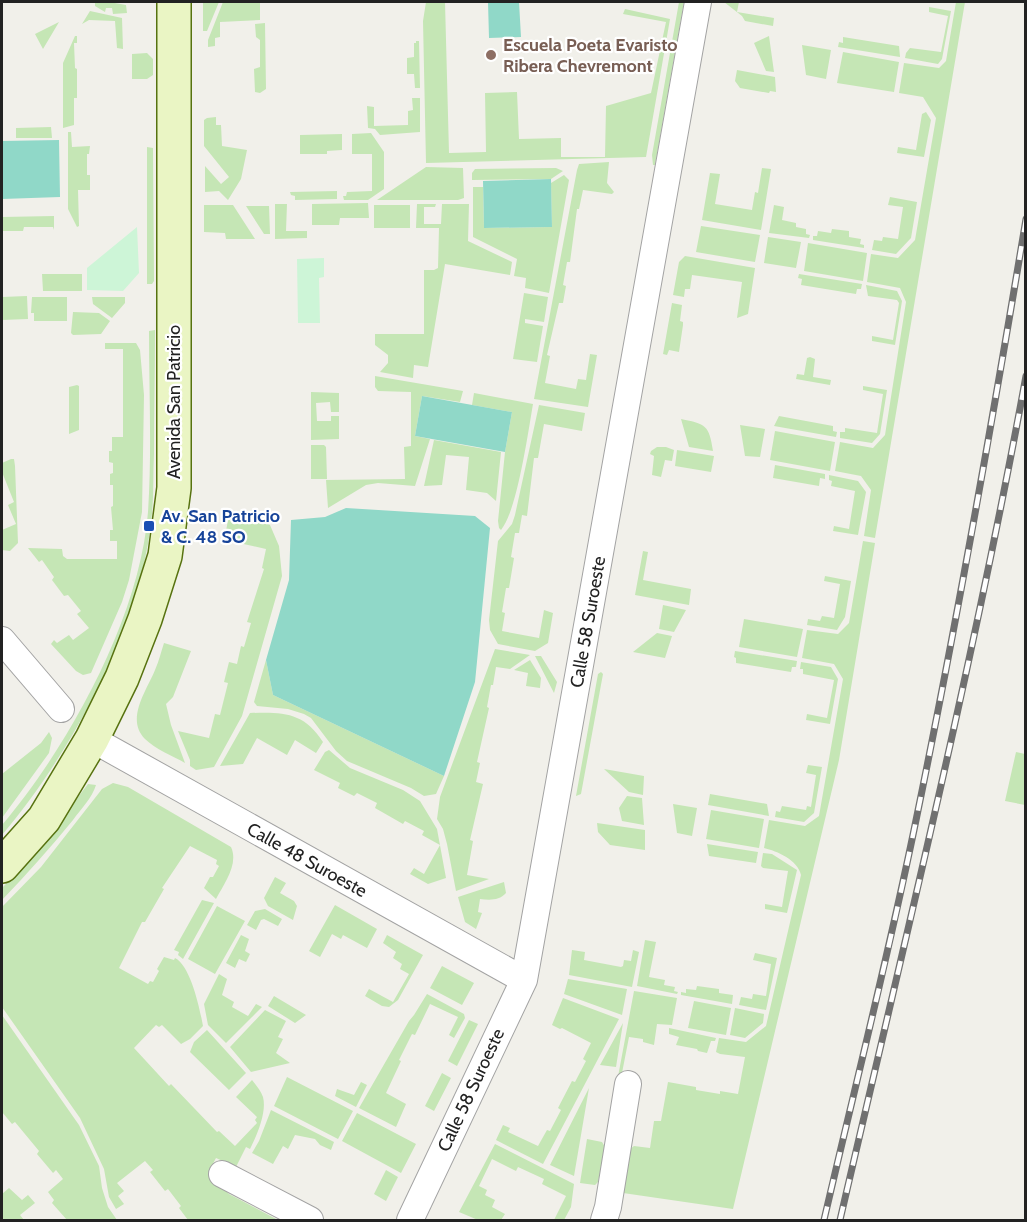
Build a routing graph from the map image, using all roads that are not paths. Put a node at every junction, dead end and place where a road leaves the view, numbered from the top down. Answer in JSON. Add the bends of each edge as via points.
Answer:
{"nodes":[{"id":1,"x":174,"y":2,"type":"edge"},
{"id":2,"x":698,"y":2,"type":"edge"},
{"id":3,"x":2,"y":640,"type":"edge"},
{"id":4,"x":61,"y":709,"type":"dead end"},
{"id":5,"x":92,"y":739,"type":"junction"},
{"id":6,"x":2,"y":866,"type":"edge"},
{"id":7,"x":524,"y":980,"type":"junction"},
{"id":8,"x":628,"y":1084,"type":"dead end"},
{"id":9,"x":222,"y":1174,"type":"dead end"},
{"id":10,"x":310,"y":1221,"type":"edge"},
{"id":11,"x":410,"y":1221,"type":"edge"},
{"id":12,"x":604,"y":1221,"type":"edge"}],
"edges":[{"from":1,"to":5,"type":"street","name":"Avenida San Patricio","via":[[171,523],[145,619]]},
{"from":2,"to":7,"type":"street","name":"Calle 58 Suroeste"},
{"from":3,"to":4,"type":"street"},
{"from":5,"to":6,"type":"street","name":"Avenida San Patricio","via":[[44,819]]},
{"from":5,"to":7,"type":"street","name":"Calle 48 Suroeste"},
{"from":7,"to":11,"type":"street","name":"Calle 58 Suroeste"},
{"from":8,"to":12,"type":"street"},
{"from":9,"to":10,"type":"street"}]}
